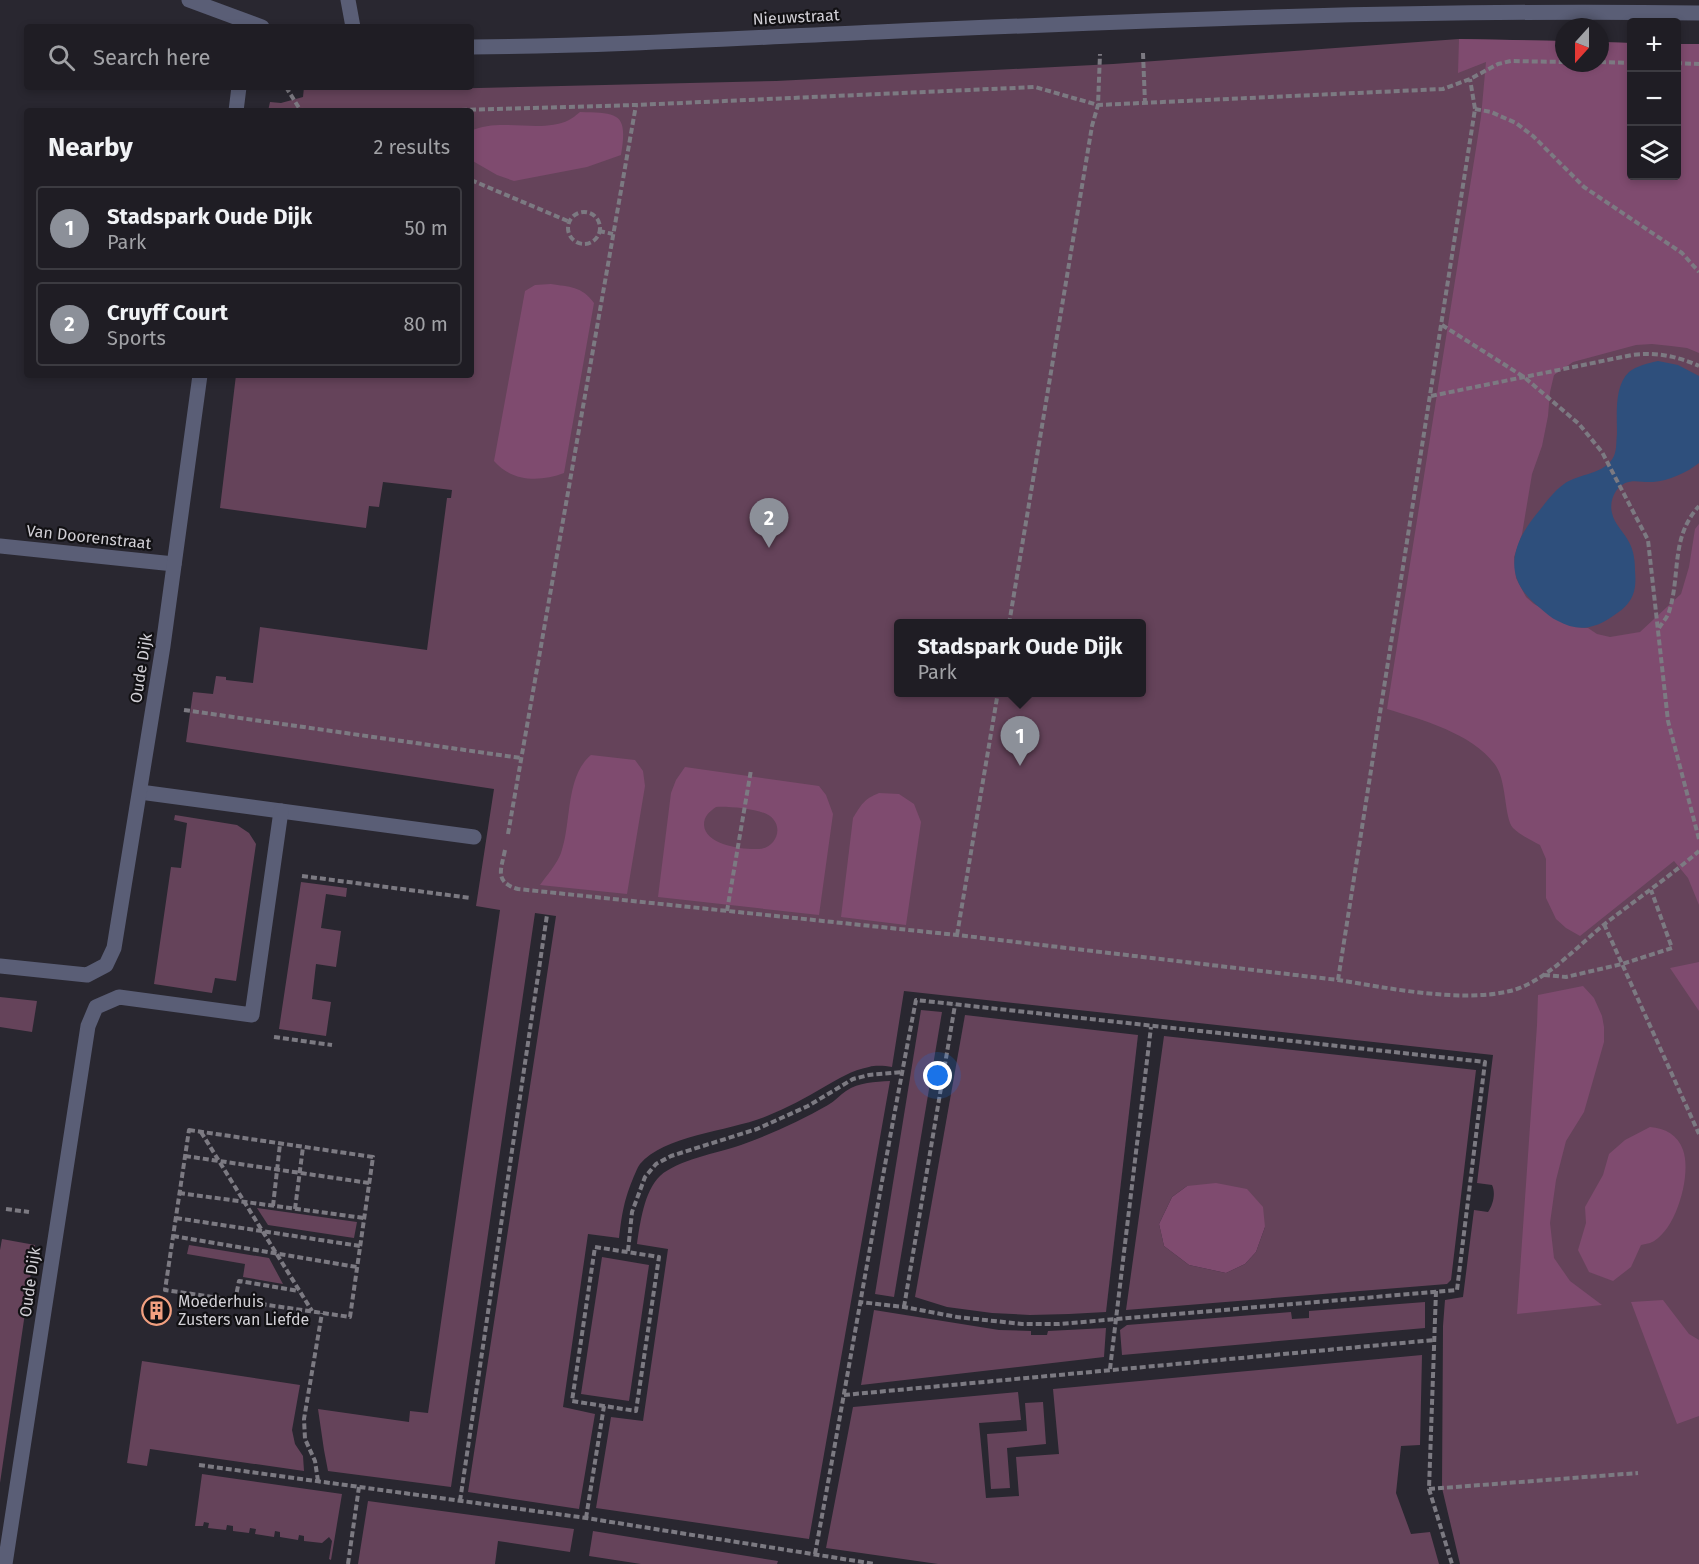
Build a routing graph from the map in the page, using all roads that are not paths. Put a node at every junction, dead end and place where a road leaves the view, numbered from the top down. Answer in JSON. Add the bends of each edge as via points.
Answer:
{"nodes":[{"id":1,"x":189,"y":0,"type":"edge"},
{"id":2,"x":348,"y":0,"type":"edge"},
{"id":3,"x":1527,"y":6,"type":"edge"},
{"id":4,"x":1699,"y":13,"type":"edge"},
{"id":5,"x":249,"y":24,"type":"edge"},
{"id":6,"x":352,"y":24,"type":"edge"},
{"id":7,"x":474,"y":47,"type":"edge"},
{"id":8,"x":239,"y":90,"type":"edge"},
{"id":9,"x":236,"y":108,"type":"edge"},
{"id":10,"x":200,"y":378,"type":"edge"},
{"id":11,"x":0,"y":546,"type":"edge"},
{"id":12,"x":174,"y":564,"type":"junction"},
{"id":13,"x":140,"y":792,"type":"junction"},
{"id":14,"x":281,"y":811,"type":"junction"},
{"id":15,"x":474,"y":837,"type":"dead end"},
{"id":16,"x":0,"y":966,"type":"edge"},
{"id":17,"x":5,"y":1564,"type":"edge"}],
"edges":[{"from":1,"to":5,"type":"street"},
{"from":2,"to":6,"type":"street"},
{"from":3,"to":4,"type":"street","name":"Nieuwstraat"},
{"from":3,"to":7,"type":"street","name":"Nieuwstraat"},
{"from":8,"to":9,"type":"street"},
{"from":10,"to":12,"type":"street","name":"Oude Dijk"},
{"from":11,"to":12,"type":"street","name":"Van Doorenstraat"},
{"from":12,"to":13,"type":"street","name":"Oude Dijk"},
{"from":13,"to":14,"type":"street"},
{"from":13,"to":16,"type":"street","name":"Oude Dijk","via":[[114,948],[106,965],[87,975]]},
{"from":14,"to":15,"type":"street"},
{"from":14,"to":17,"type":"street","name":"Oude Dijk","via":[[252,1015],[119,997],[96,1007],[87,1026]]}]}
